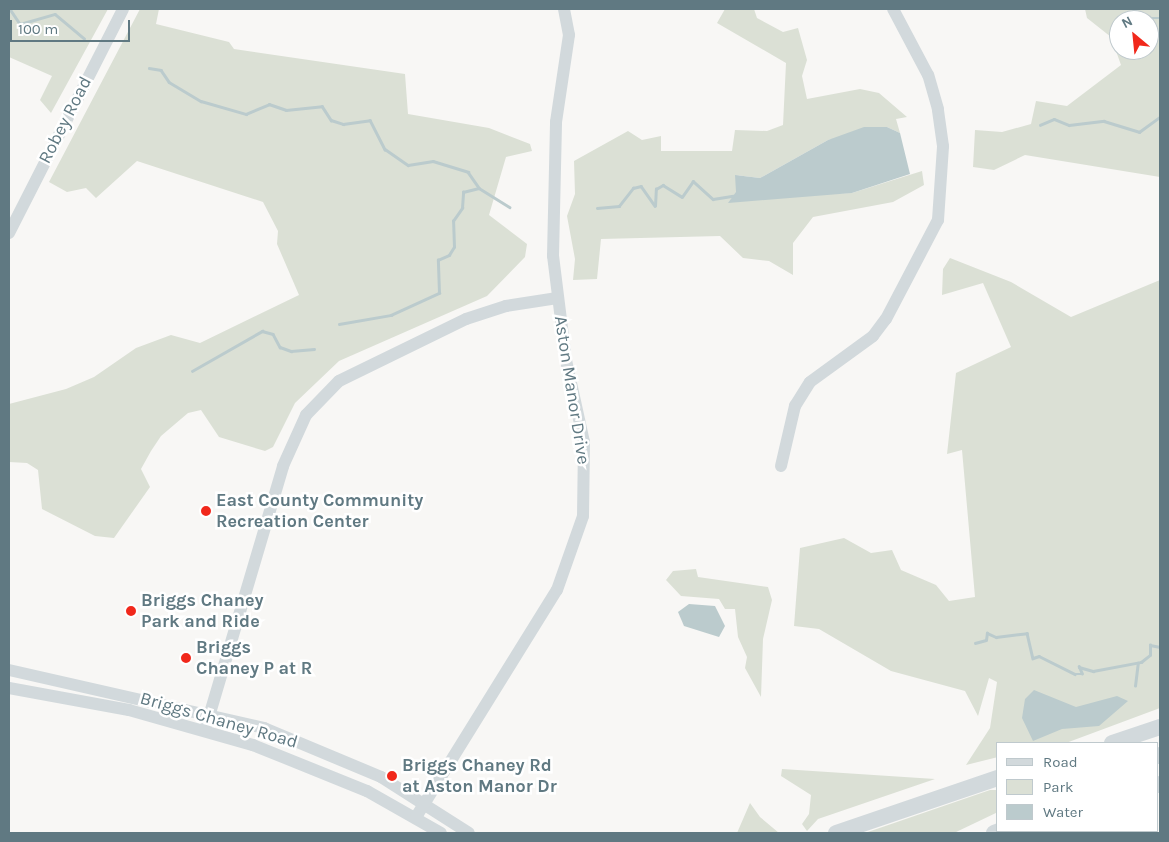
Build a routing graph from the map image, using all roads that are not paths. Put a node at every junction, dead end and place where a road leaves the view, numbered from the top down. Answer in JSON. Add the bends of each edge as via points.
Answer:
{"nodes":[{"id":1,"x":123,"y":9,"type":"edge"},
{"id":2,"x":564,"y":9,"type":"edge"},
{"id":3,"x":893,"y":9,"type":"edge"},
{"id":4,"x":9,"y":233,"type":"edge"},
{"id":5,"x":557,"y":298,"type":"junction"},
{"id":6,"x":781,"y":466,"type":"dead end"},
{"id":7,"x":9,"y":670,"type":"edge"},
{"id":8,"x":9,"y":688,"type":"edge"},
{"id":9,"x":210,"y":713,"type":"junction"},
{"id":10,"x":1160,"y":727,"type":"edge"},
{"id":11,"x":205,"y":730,"type":"junction"},
{"id":12,"x":1115,"y":742,"type":"edge"},
{"id":13,"x":996,"y":779,"type":"edge"},
{"id":14,"x":424,"y":802,"type":"junction"},
{"id":15,"x":416,"y":817,"type":"junction"},
{"id":16,"x":441,"y":833,"type":"edge"},
{"id":17,"x":469,"y":833,"type":"edge"},
{"id":18,"x":836,"y":833,"type":"edge"}],
"edges":[{"from":1,"to":4,"type":"street","name":"Robey Road"},
{"from":2,"to":5,"type":"street","name":"Aston Manor Drive","via":[[569,35],[556,122],[553,210]]},
{"from":3,"to":6,"type":"street","via":[[928,75],[938,109],[943,146],[938,220],[886,318],[872,336],[832,364],[805,390],[795,406]]},
{"from":5,"to":9,"type":"street","via":[[506,306],[466,319],[339,381],[306,415],[283,466]]},
{"from":5,"to":14,"type":"street","name":"Aston Manor Drive","via":[[584,442],[587,486],[583,516],[557,590]]},
{"from":7,"to":9,"type":"street","name":"Briggs Chaney Road"},
{"from":8,"to":11,"type":"street","name":"Briggs Chaney Road"},
{"from":9,"to":11,"type":"street"},
{"from":9,"to":14,"type":"street","name":"Briggs Chaney Road","via":[[328,752]]},
{"from":10,"to":12,"type":"highway"},
{"from":11,"to":15,"type":"street","name":"Briggs Chaney Road","via":[[330,774]]},
{"from":13,"to":18,"type":"highway"},
{"from":14,"to":15,"type":"street","name":"Aston Manor Drive"},
{"from":14,"to":17,"type":"street","name":"Briggs Chaney Road"},
{"from":15,"to":16,"type":"street","name":"Briggs Chaney Road"}]}
